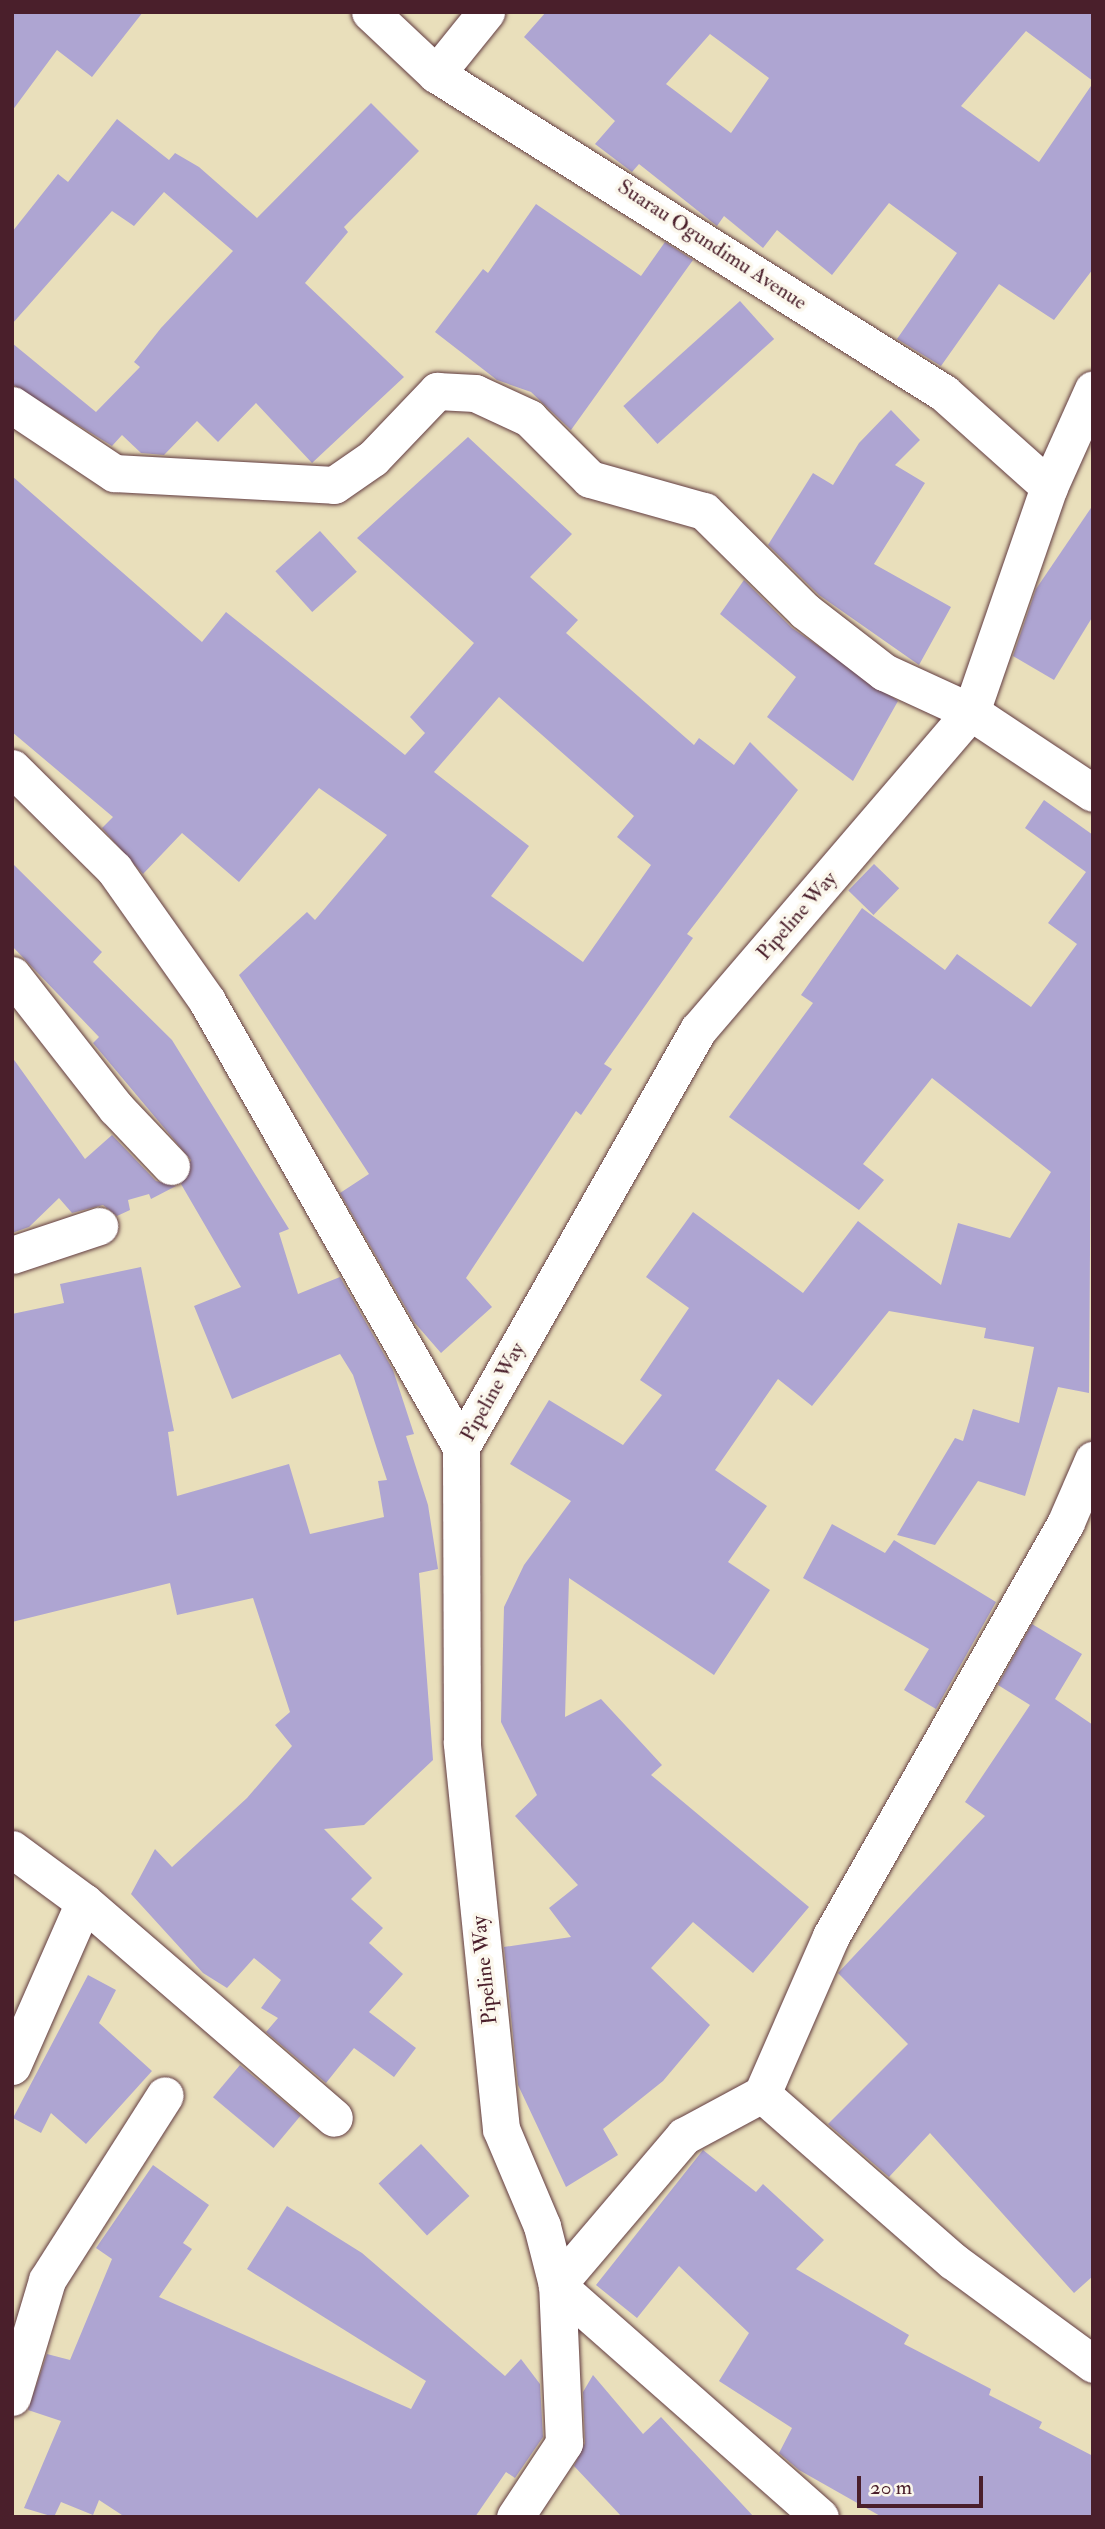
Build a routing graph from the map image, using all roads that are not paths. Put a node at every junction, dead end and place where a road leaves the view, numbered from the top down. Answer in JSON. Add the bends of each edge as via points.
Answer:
{"nodes":[{"id":1,"x":370,"y":12,"type":"edge"},
{"id":2,"x":486,"y":12,"type":"edge"},
{"id":3,"x":436,"y":74,"type":"junction"},
{"id":4,"x":1093,"y":389,"type":"edge"},
{"id":5,"x":12,"y":405,"type":"edge"},
{"id":6,"x":1049,"y":487,"type":"junction"},
{"id":7,"x":971,"y":712,"type":"junction"},
{"id":8,"x":12,"y":768,"type":"edge"},
{"id":9,"x":1093,"y":793,"type":"edge"},
{"id":10,"x":12,"y":975,"type":"edge"},
{"id":11,"x":172,"y":1166,"type":"dead end"},
{"id":12,"x":99,"y":1226,"type":"dead end"},
{"id":13,"x":12,"y":1255,"type":"edge"},
{"id":14,"x":461,"y":1447,"type":"junction"},
{"id":15,"x":1093,"y":1460,"type":"edge"},
{"id":16,"x":1079,"y":1525,"type":"edge"},
{"id":17,"x":12,"y":1849,"type":"edge"},
{"id":18,"x":84,"y":1902,"type":"junction"},
{"id":19,"x":12,"y":2066,"type":"edge"},
{"id":20,"x":762,"y":2094,"type":"junction"},
{"id":21,"x":165,"y":2095,"type":"dead end"},
{"id":22,"x":334,"y":2118,"type":"dead end"},
{"id":23,"x":556,"y":2285,"type":"junction"},
{"id":24,"x":1093,"y":2364,"type":"edge"},
{"id":25,"x":12,"y":2397,"type":"edge"},
{"id":26,"x":515,"y":2517,"type":"edge"},
{"id":27,"x":820,"y":2517,"type":"edge"}],
"edges":[{"from":1,"to":3,"type":"street","name":"Suarau Ogundimu Avenue"},
{"from":2,"to":3,"type":"street"},
{"from":3,"to":6,"type":"street","name":"Suarau Ogundimu Avenue","via":[[944,393]]},
{"from":4,"to":6,"type":"street","name":"Pipeline Way"},
{"from":5,"to":7,"type":"street","via":[[114,473],[334,485],[373,458],[437,391],[475,393],[529,418],[590,479],[704,511],[805,611],[884,672]]},
{"from":6,"to":7,"type":"street","name":"Pipeline Way"},
{"from":7,"to":9,"type":"street"},
{"from":7,"to":14,"type":"street","name":"Pipeline Way","via":[[698,1030]]},
{"from":8,"to":14,"type":"street","via":[[114,869],[207,1001]]},
{"from":10,"to":11,"type":"street","via":[[116,1108]]},
{"from":12,"to":13,"type":"street"},
{"from":14,"to":23,"type":"street","name":"Pipeline Way","via":[[461,1743],[501,2129],[542,2226]]},
{"from":15,"to":16,"type":"street"},
{"from":16,"to":20,"type":"street","via":[[831,1937]]},
{"from":17,"to":18,"type":"street"},
{"from":18,"to":19,"type":"street"},
{"from":18,"to":22,"type":"street"},
{"from":20,"to":23,"type":"street","via":[[684,2136]]},
{"from":20,"to":24,"type":"street","via":[[953,2261]]},
{"from":21,"to":25,"type":"street","via":[[47,2280]]},
{"from":23,"to":26,"type":"street","name":"Pipeline Way","via":[[564,2443]]},
{"from":23,"to":27,"type":"street"}]}
